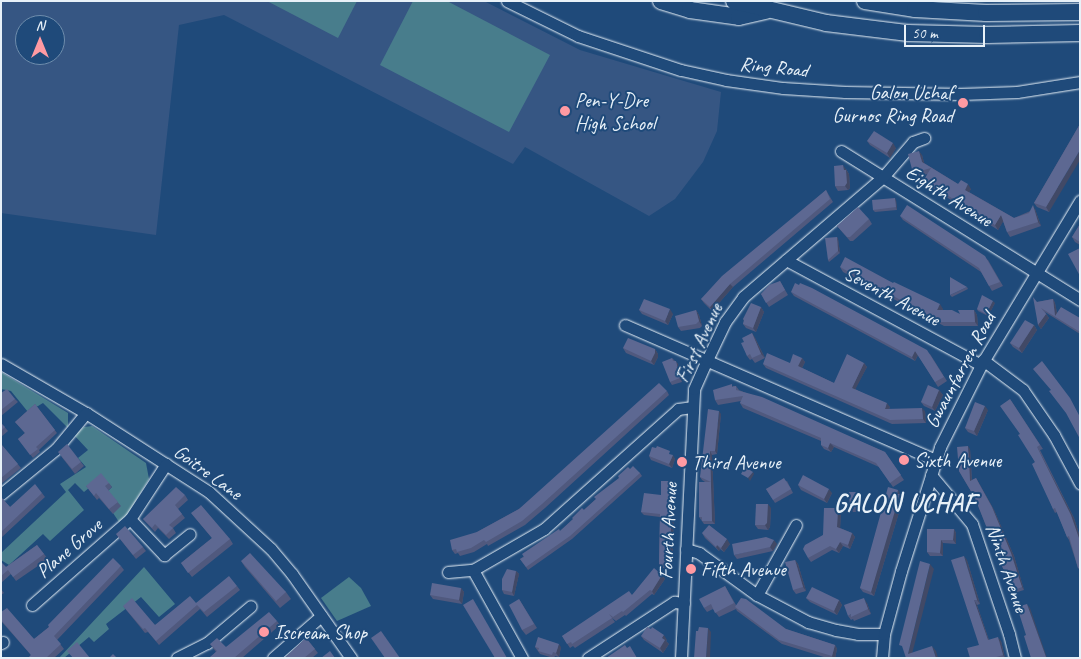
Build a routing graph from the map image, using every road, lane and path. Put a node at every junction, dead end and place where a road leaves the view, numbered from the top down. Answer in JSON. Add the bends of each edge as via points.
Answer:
{"nodes":[{"id":1,"x":508,"y":1,"type":"edge"},
{"id":2,"x":660,"y":1,"type":"edge"},
{"id":3,"x":734,"y":1,"type":"edge"},
{"id":4,"x":865,"y":1,"type":"edge"},
{"id":5,"x":768,"y":10,"type":"junction"},
{"id":6,"x":1080,"y":12,"type":"edge"},
{"id":7,"x":1080,"y":33,"type":"edge"},
{"id":8,"x":1080,"y":82,"type":"edge"},
{"id":9,"x":924,"y":138,"type":"dead end"},
{"id":10,"x":841,"y":151,"type":"dead end"},
{"id":11,"x":883,"y":177,"type":"junction"},
{"id":12,"x":1080,"y":201,"type":"edge"},
{"id":13,"x":786,"y":260,"type":"junction"},
{"id":14,"x":1037,"y":273,"type":"junction"},
{"id":15,"x":1080,"y":300,"type":"edge"},
{"id":16,"x":625,"y":325,"type":"dead end"},
{"id":17,"x":707,"y":360,"type":"junction"},
{"id":18,"x":982,"y":363,"type":"junction"},
{"id":19,"x":1,"y":364,"type":"edge"},
{"id":20,"x":693,"y":406,"type":"junction"},
{"id":21,"x":86,"y":413,"type":"junction"},
{"id":22,"x":936,"y":460,"type":"junction"},
{"id":23,"x":166,"y":464,"type":"junction"},
{"id":24,"x":931,"y":475,"type":"junction"},
{"id":25,"x":1080,"y":483,"type":"edge"},
{"id":26,"x":1,"y":494,"type":"edge"},
{"id":27,"x":130,"y":519,"type":"junction"},
{"id":28,"x":796,"y":525,"type":"dead end"},
{"id":29,"x":190,"y":534,"type":"dead end"},
{"id":30,"x":686,"y":549,"type":"junction"},
{"id":31,"x":473,"y":570,"type":"junction"},
{"id":32,"x":448,"y":572,"type":"dead end"},
{"id":33,"x":757,"y":595,"type":"junction"},
{"id":34,"x":684,"y":603,"type":"junction"},
{"id":35,"x":32,"y":605,"type":"dead end"},
{"id":36,"x":251,"y":606,"type":"dead end"},
{"id":37,"x":321,"y":616,"type":"junction"},
{"id":38,"x":884,"y":634,"type":"junction"},
{"id":39,"x":177,"y":658,"type":"edge"},
{"id":40,"x":273,"y":658,"type":"edge"},
{"id":41,"x":351,"y":658,"type":"edge"},
{"id":42,"x":522,"y":658,"type":"edge"},
{"id":43,"x":588,"y":658,"type":"edge"},
{"id":44,"x":681,"y":658,"type":"edge"},
{"id":45,"x":882,"y":658,"type":"edge"},
{"id":46,"x":1014,"y":658,"type":"edge"}],
"edges":[{"from":1,"to":8,"type":"street","name":"Ring Road","via":[[578,36],[629,54],[681,70],[783,88],[961,94],[1017,92]]},
{"from":2,"to":5,"type":"highway","via":[[690,10],[739,17]]},
{"from":3,"to":5,"type":"highway"},
{"from":4,"to":6,"type":"highway","via":[[915,9],[968,12]]},
{"from":5,"to":7,"type":"highway","via":[[826,23],[908,33],[987,36]]},
{"from":9,"to":11,"type":"street","name":"First Avenue","via":[[913,142]]},
{"from":10,"to":11,"type":"street","name":"Eighth Avenue"},
{"from":11,"to":13,"type":"street","name":"First Avenue"},
{"from":11,"to":14,"type":"street","name":"Eighth Avenue"},
{"from":12,"to":14,"type":"street","name":"Gwaunfarren Road"},
{"from":13,"to":17,"type":"street","name":"First Avenue","via":[[743,297],[724,322]]},
{"from":13,"to":18,"type":"street","name":"Seventh Avenue"},
{"from":14,"to":15,"type":"street","name":"Eighth Avenue"},
{"from":14,"to":18,"type":"street","name":"Gwaunfarren Road"},
{"from":16,"to":17,"type":"street"},
{"from":17,"to":20,"type":"street","name":"First Avenue","via":[[694,390]]},
{"from":17,"to":22,"type":"street"},
{"from":18,"to":22,"type":"street","name":"Gwaunfarren Road"},
{"from":18,"to":25,"type":"street","name":"Seventh Avenue","via":[[1023,390],[1054,435]]},
{"from":19,"to":21,"type":"street","name":"Goitre Lane"},
{"from":20,"to":30,"type":"street","name":"Fourth Avenue"},
{"from":20,"to":31,"type":"street","name":"First Avenue","via":[[678,409],[544,529]]},
{"from":21,"to":23,"type":"street","name":"Goitre Lane"},
{"from":21,"to":26,"type":"street","via":[[56,449]]},
{"from":22,"to":24,"type":"street","name":"Gwaunfarren Road"},
{"from":23,"to":27,"type":"street","name":"Plane Grove"},
{"from":23,"to":37,"type":"street","name":"Goitre Lane","via":[[209,492],[259,537],[292,574]]},
{"from":24,"to":38,"type":"street","name":"Gwaunfarren Road"},
{"from":24,"to":46,"type":"street","name":"Ninth Avenue","via":[[972,524],[1010,634]]},
{"from":27,"to":29,"type":"street","name":"Plane Grove","via":[[164,555]]},
{"from":27,"to":35,"type":"street","name":"Plane Grove"},
{"from":28,"to":33,"type":"street"},
{"from":30,"to":33,"type":"street","via":[[698,553]]},
{"from":30,"to":34,"type":"street","name":"Fourth Avenue"},
{"from":31,"to":32,"type":"street","name":"First Avenue"},
{"from":31,"to":42,"type":"street"},
{"from":33,"to":38,"type":"street","via":[[808,622],[851,632]]},
{"from":34,"to":43,"type":"street","via":[[674,602]]},
{"from":34,"to":44,"type":"street","name":"Fourth Avenue"},
{"from":36,"to":39,"type":"street","via":[[207,643]]},
{"from":37,"to":40,"type":"street"},
{"from":37,"to":41,"type":"street","name":"Goitre Lane"},
{"from":38,"to":45,"type":"street","name":"Gwaunfarren Road"}]}
